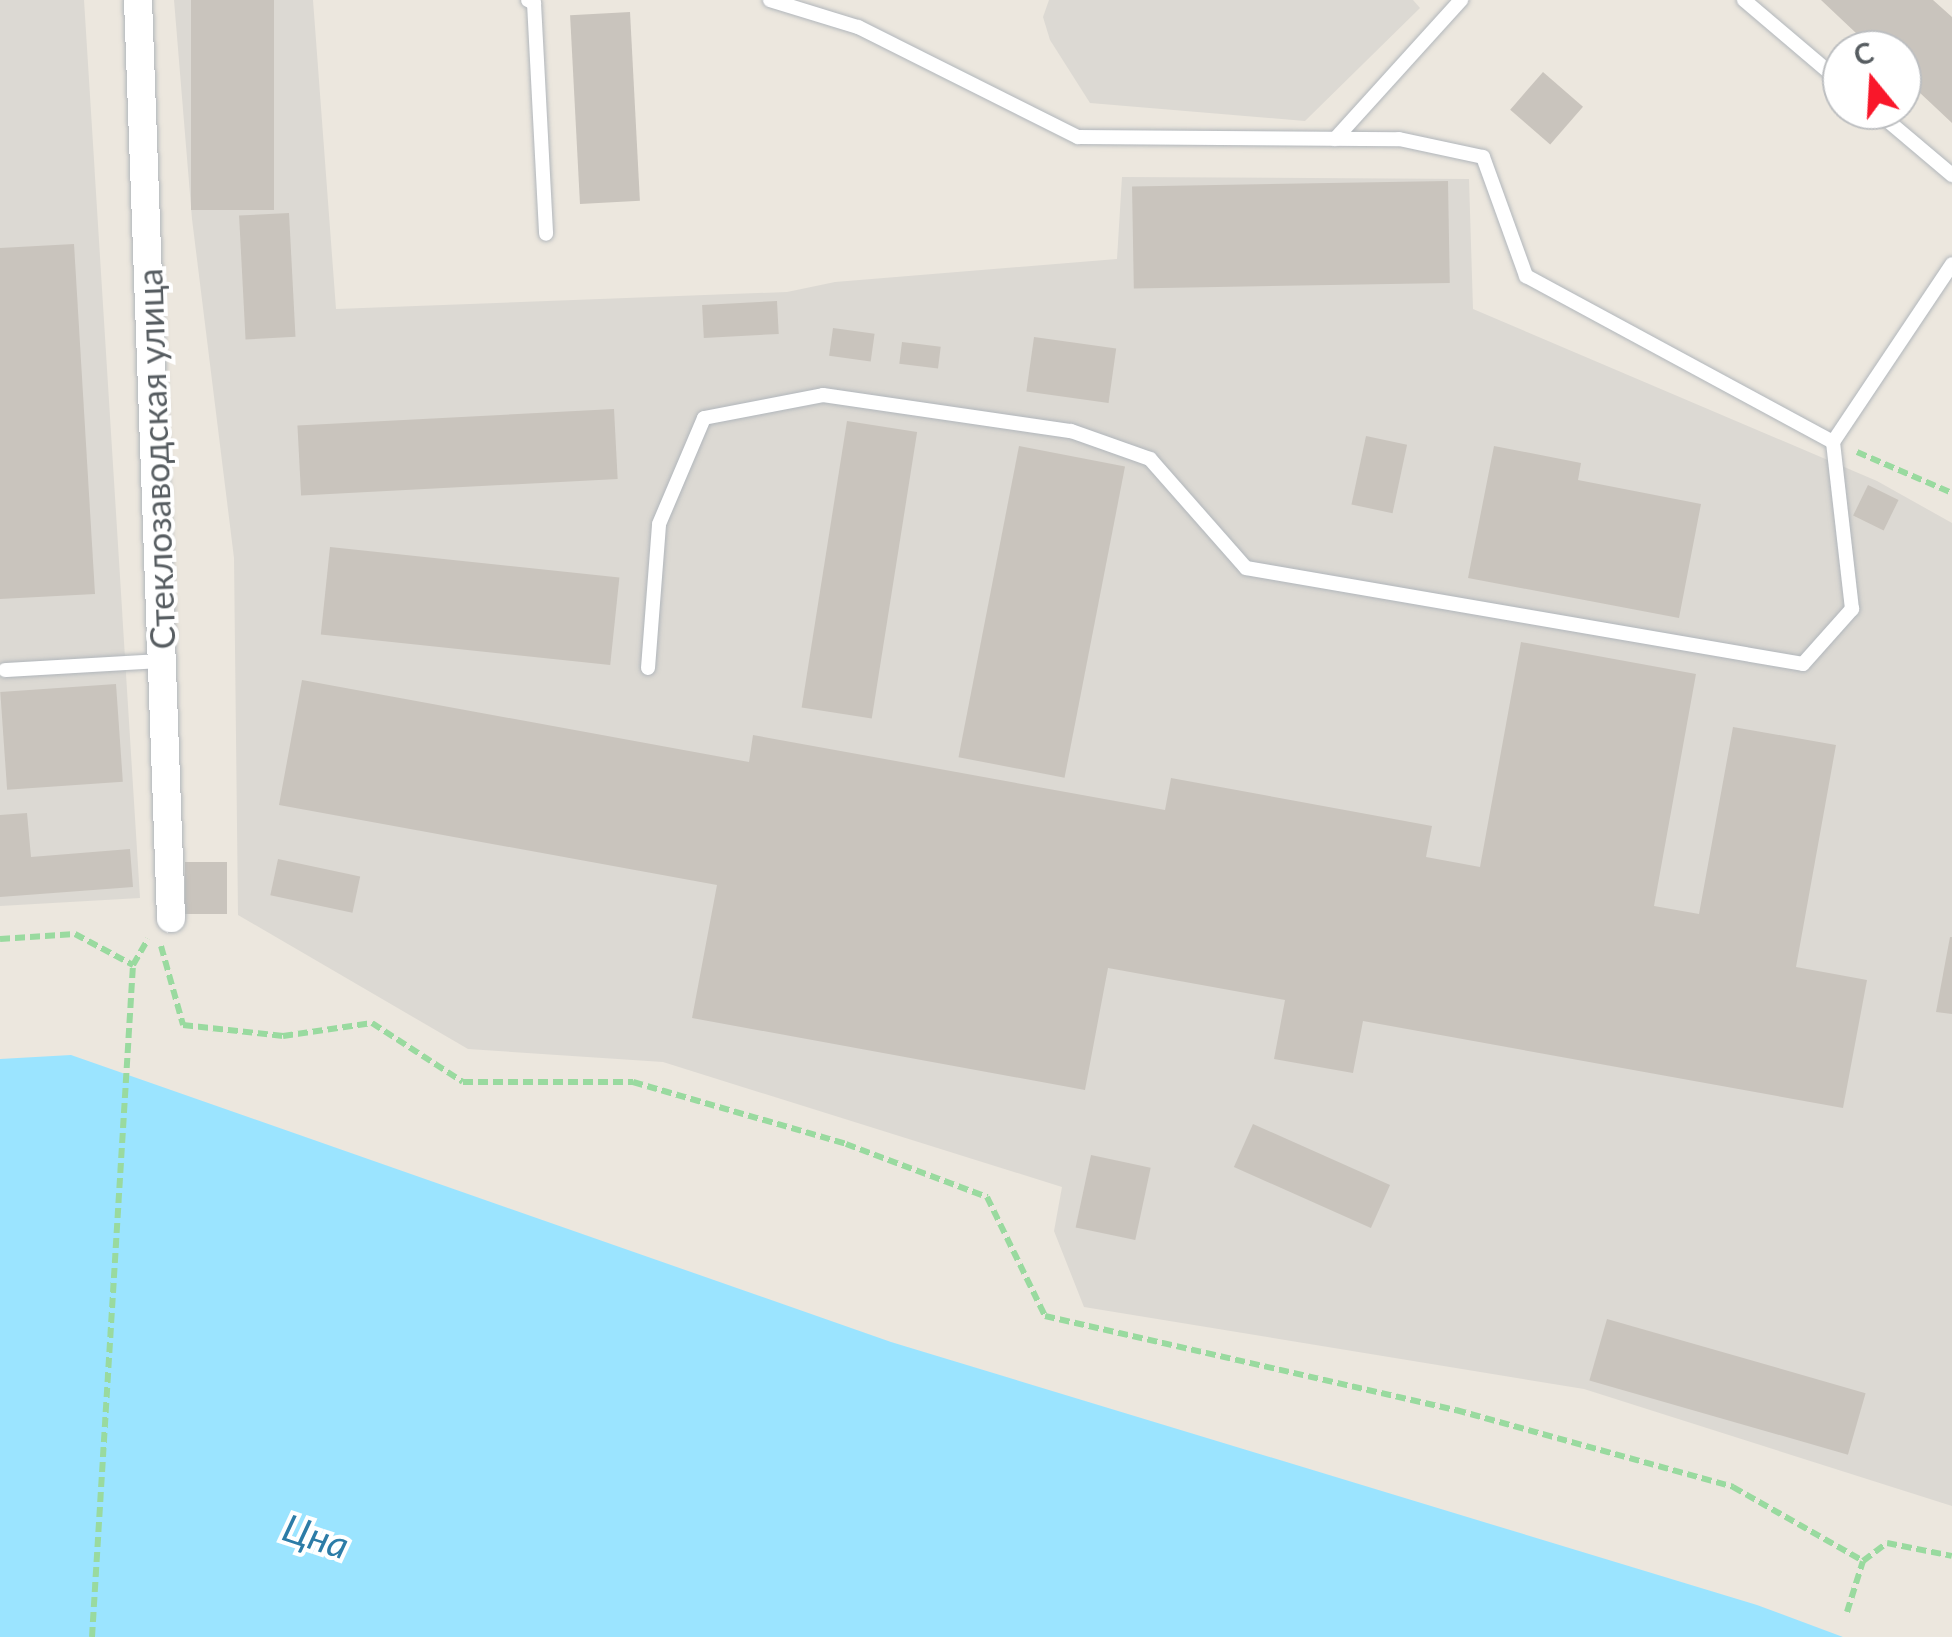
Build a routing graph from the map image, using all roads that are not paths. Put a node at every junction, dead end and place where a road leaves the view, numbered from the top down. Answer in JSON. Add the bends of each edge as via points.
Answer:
{"nodes":[{"id":1,"x":138,"y":0,"type":"edge"},
{"id":2,"x":528,"y":0,"type":"edge"},
{"id":3,"x":770,"y":0,"type":"edge"},
{"id":4,"x":1461,"y":0,"type":"edge"},
{"id":5,"x":1744,"y":0,"type":"edge"},
{"id":6,"x":1822,"y":65,"type":"edge"},
{"id":7,"x":1899,"y":130,"type":"edge"},
{"id":8,"x":1335,"y":139,"type":"junction"},
{"id":9,"x":1952,"y":175,"type":"edge"},
{"id":10,"x":546,"y":234,"type":"dead end"},
{"id":11,"x":1952,"y":264,"type":"edge"},
{"id":12,"x":1833,"y":442,"type":"junction"},
{"id":13,"x":162,"y":661,"type":"junction"},
{"id":14,"x":648,"y":668,"type":"dead end"},
{"id":15,"x":5,"y":670,"type":"dead end"},
{"id":16,"x":164,"y":925,"type":"road end"}],
"edges":[{"from":1,"to":13,"type":"street","name":"Стеклозаводская улица"},
{"from":2,"to":10,"type":"lane","via":[[534,4]]},
{"from":3,"to":8,"type":"lane","via":[[858,26],[1078,137]]},
{"from":4,"to":8,"type":"lane"},
{"from":5,"to":6,"type":"lane"},
{"from":7,"to":9,"type":"lane"},
{"from":8,"to":12,"type":"lane","via":[[1399,139],[1483,157],[1526,276]]},
{"from":11,"to":12,"type":"lane"},
{"from":12,"to":14,"type":"lane","via":[[1852,609],[1803,664],[1246,568],[1150,459],[1070,431],[822,395],[704,418],[659,524]]},
{"from":13,"to":15,"type":"lane"},
{"from":13,"to":16,"type":"street","name":"Стеклозаводская улица"}]}
